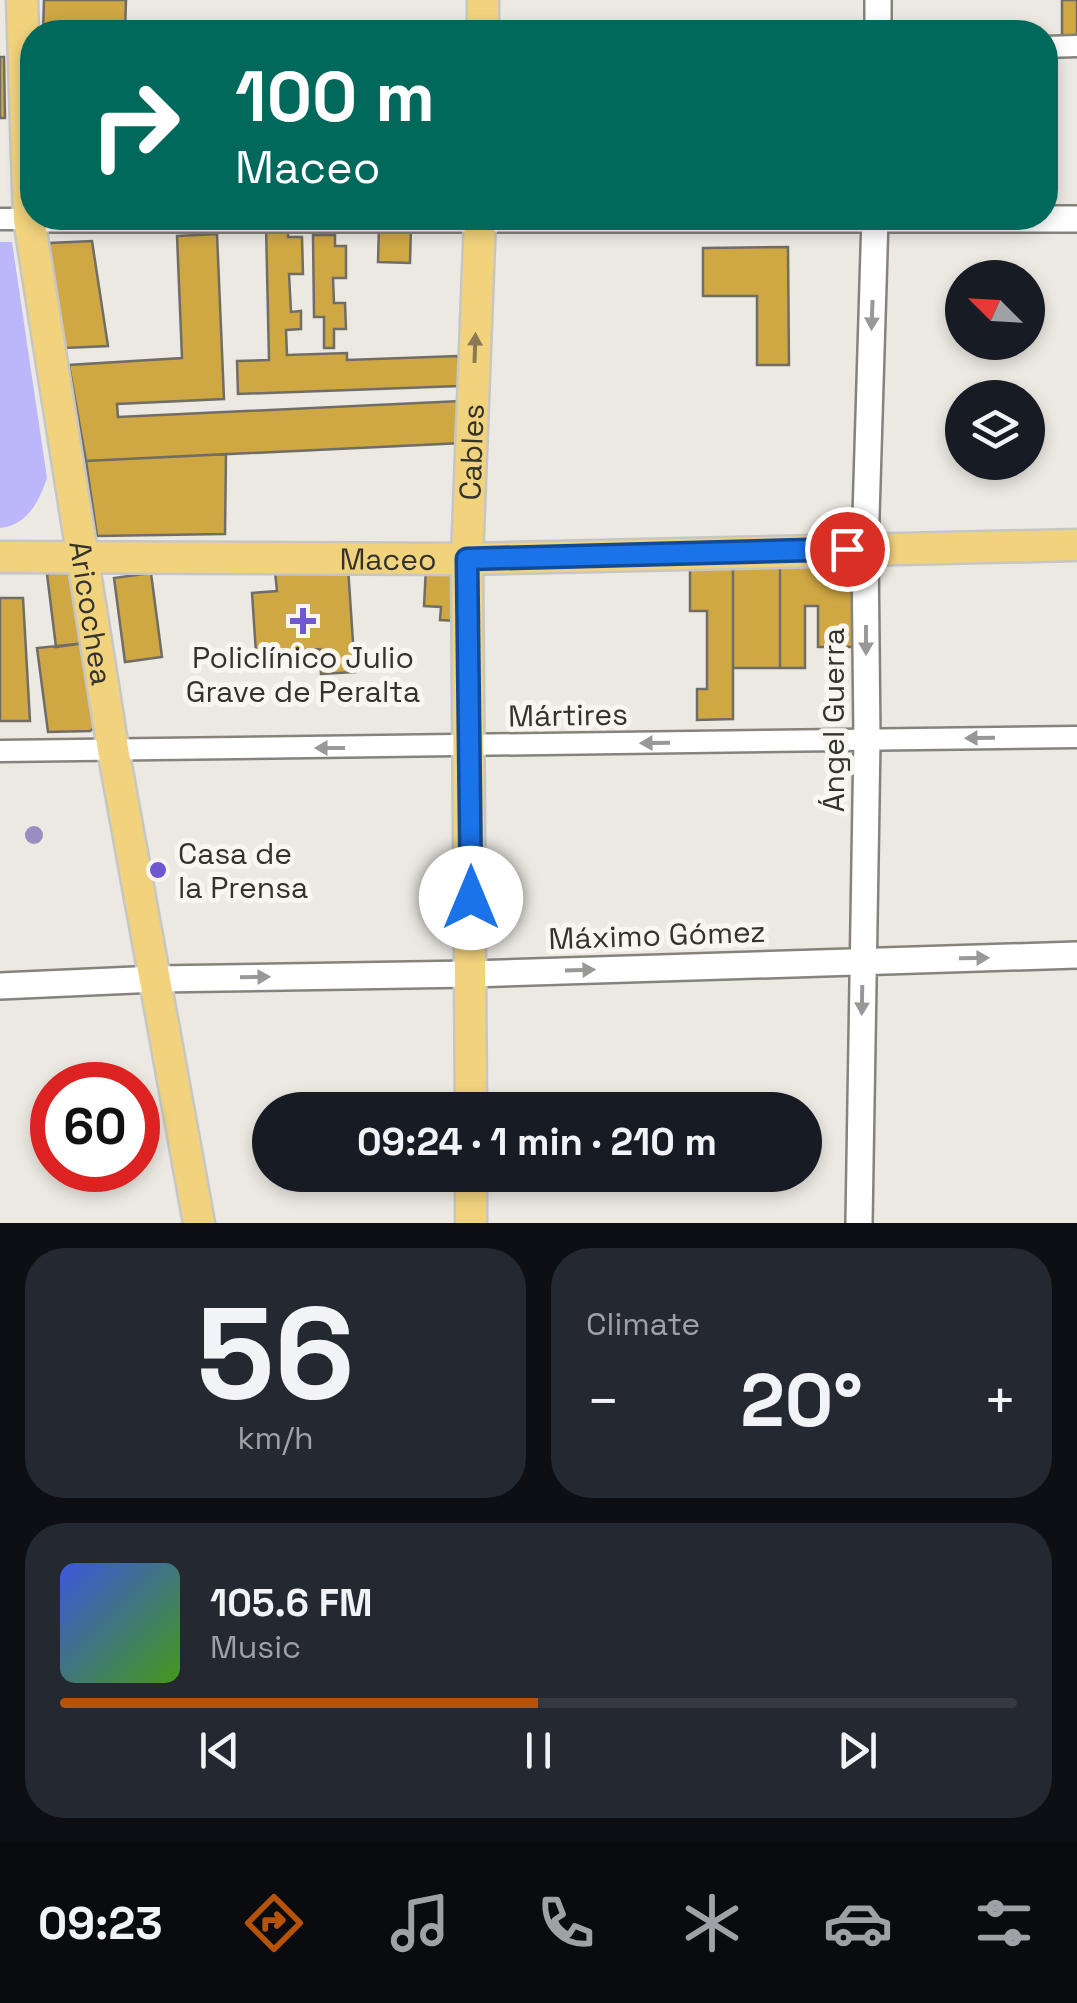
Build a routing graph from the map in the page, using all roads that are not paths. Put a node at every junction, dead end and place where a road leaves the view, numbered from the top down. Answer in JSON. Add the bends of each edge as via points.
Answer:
{"nodes":[{"id":1,"x":19,"y":47,"type":"edge"},
{"id":2,"x":14,"y":219,"type":"edge"},
{"id":3,"x":480,"y":230,"type":"edge"},
{"id":4,"x":875,"y":230,"type":"edge"},
{"id":5,"x":1077,"y":546,"type":"edge"},
{"id":6,"x":866,"y":549,"type":"junction"},
{"id":7,"x":81,"y":556,"type":"junction"},
{"id":8,"x":0,"y":558,"type":"edge"},
{"id":9,"x":467,"y":559,"type":"junction"},
{"id":10,"x":1077,"y":737,"type":"edge"},
{"id":11,"x":866,"y":740,"type":"junction"},
{"id":12,"x":470,"y":746,"type":"junction"},
{"id":13,"x":113,"y":749,"type":"junction"},
{"id":14,"x":0,"y":750,"type":"edge"},
{"id":15,"x":1077,"y":955,"type":"edge"},
{"id":16,"x":863,"y":960,"type":"junction"},
{"id":17,"x":472,"y":974,"type":"junction"},
{"id":18,"x":157,"y":978,"type":"junction"},
{"id":19,"x":0,"y":986,"type":"edge"},
{"id":20,"x":471,"y":1092,"type":"edge"},
{"id":21,"x":471,"y":1192,"type":"edge"},
{"id":22,"x":199,"y":1223,"type":"edge"},
{"id":23,"x":471,"y":1223,"type":"edge"},
{"id":24,"x":859,"y":1223,"type":"edge"}],
"edges":[{"from":1,"to":2,"type":"main road","name":"Aricochea"},
{"from":2,"to":7,"type":"main road","name":"Aricochea"},
{"from":9,"to":3,"type":"main road","name":"Cables","one_way":true},
{"from":4,"to":6,"type":"street","name":"Ángel Guerra","one_way":true},
{"from":5,"to":6,"type":"main road","name":"Maceo"},
{"from":6,"to":9,"type":"main road","name":"Maceo"},
{"from":6,"to":11,"type":"street","name":"Ángel Guerra","one_way":true},
{"from":7,"to":8,"type":"main road","name":"Maceo"},
{"from":7,"to":9,"type":"main road","name":"Maceo"},
{"from":7,"to":13,"type":"main road","name":"Aricochea"},
{"from":9,"to":12,"type":"main road","name":"Cables"},
{"from":10,"to":11,"type":"street","name":"Mártires","one_way":true},
{"from":11,"to":12,"type":"street","name":"Mártires","one_way":true},
{"from":11,"to":16,"type":"street","name":"Ángel Guerra"},
{"from":12,"to":13,"type":"street","name":"Mártires","one_way":true},
{"from":12,"to":17,"type":"main road","name":"Cables"},
{"from":13,"to":14,"type":"street","name":"Mártires"},
{"from":13,"to":18,"type":"main road","name":"Aricochea"},
{"from":16,"to":15,"type":"street","name":"Máximo Gómez","one_way":true},
{"from":17,"to":16,"type":"street","name":"Máximo Gómez","one_way":true},
{"from":16,"to":24,"type":"street","name":"Ángel Guerra","one_way":true},
{"from":18,"to":17,"type":"street","name":"Máximo Gómez","one_way":true},
{"from":17,"to":20,"type":"main road","name":"Cables"},
{"from":18,"to":19,"type":"street","name":"Máximo Gómez"},
{"from":18,"to":22,"type":"main road","name":"Aricochea"},
{"from":21,"to":23,"type":"main road"}]}
